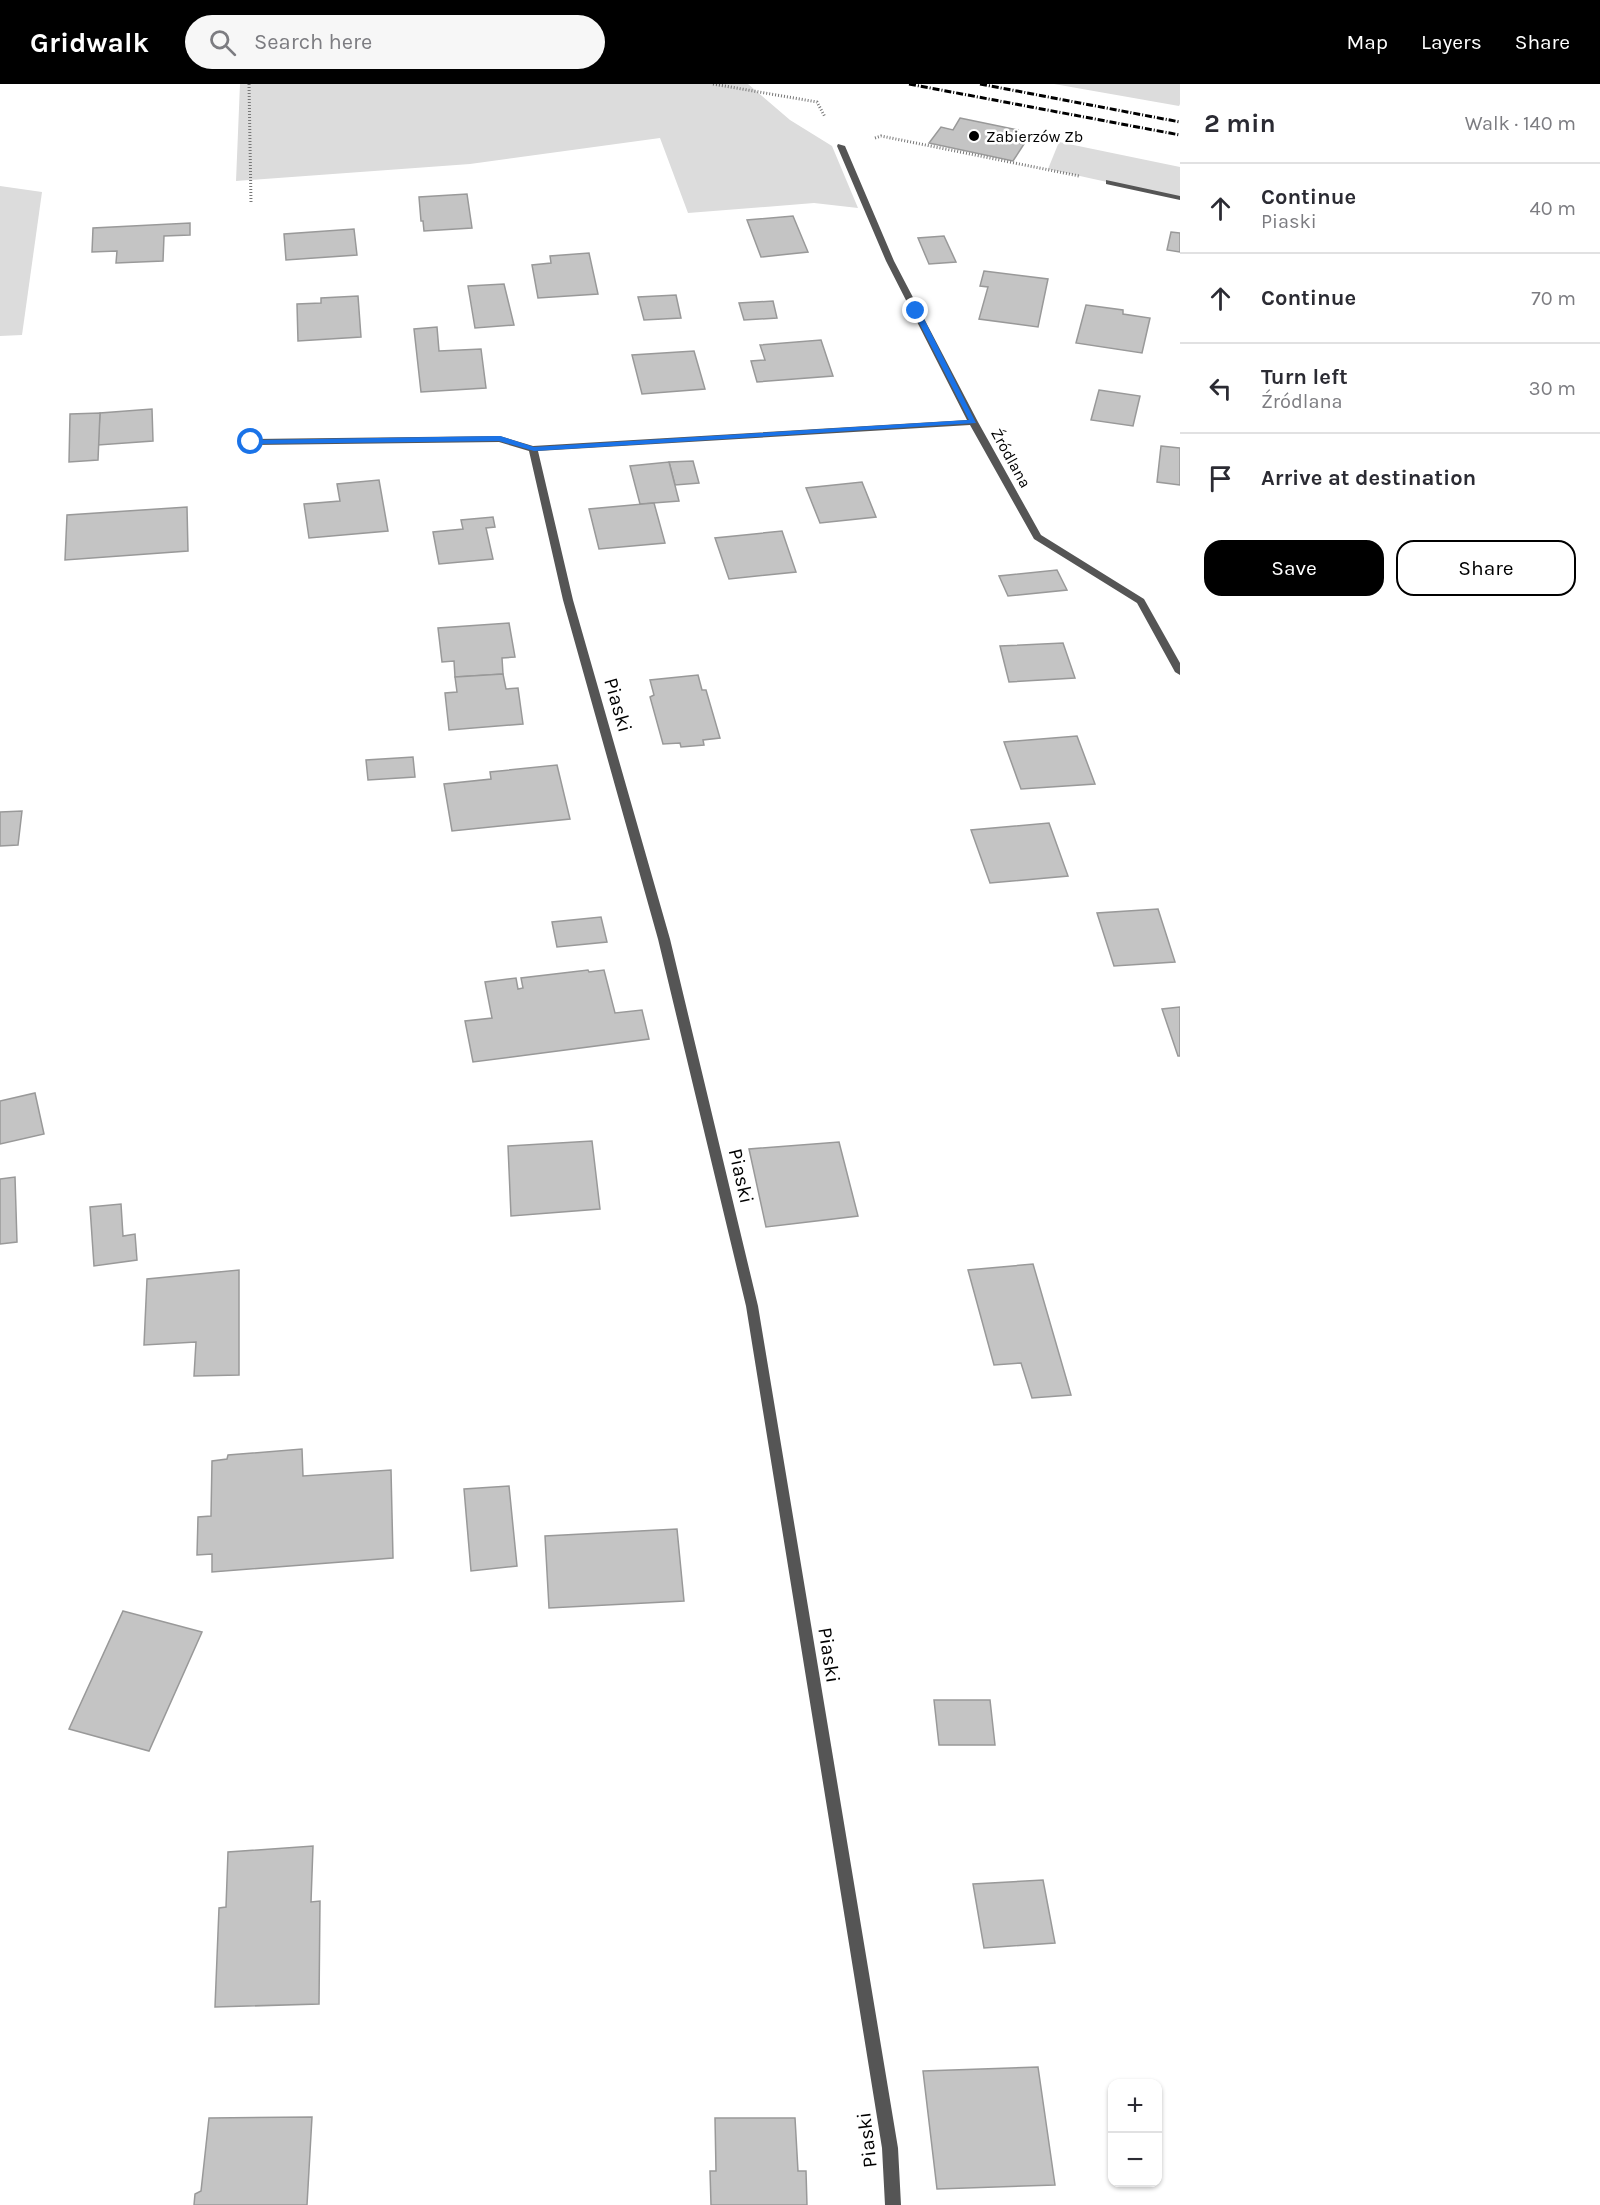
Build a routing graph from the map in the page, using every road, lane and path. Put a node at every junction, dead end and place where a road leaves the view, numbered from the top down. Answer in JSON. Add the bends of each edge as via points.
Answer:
{"nodes":[{"id":1,"x":249,"y":84,"type":"edge"},
{"id":2,"x":713,"y":84,"type":"edge"},
{"id":3,"x":841,"y":146,"type":"junction"},
{"id":4,"x":1109,"y":182,"type":"joint"},
{"id":5,"x":1180,"y":198,"type":"edge"},
{"id":6,"x":251,"y":203,"type":"dead end"},
{"id":7,"x":973,"y":422,"type":"junction"},
{"id":8,"x":251,"y":442,"type":"dead end"},
{"id":9,"x":534,"y":449,"type":"junction"},
{"id":10,"x":1180,"y":672,"type":"edge"},
{"id":11,"x":892,"y":2205,"type":"edge"}],
"edges":[{"from":1,"to":6,"type":"path"},
{"from":2,"to":3,"type":"path","via":[[817,102]]},
{"from":3,"to":4,"type":"path","via":[[880,136]]},
{"from":3,"to":7,"type":"street","name":"Źródlana","via":[[890,261]]},
{"from":4,"to":5,"type":"street"},
{"from":7,"to":9,"type":"street"},
{"from":7,"to":10,"type":"street","name":"Źródlana","via":[[1037,537],[1141,601]]},
{"from":8,"to":9,"type":"street","via":[[500,439]]},
{"from":9,"to":11,"type":"street","name":"Piaski","via":[[568,600],[664,939],[752,1306],[890,2148]]}]}
